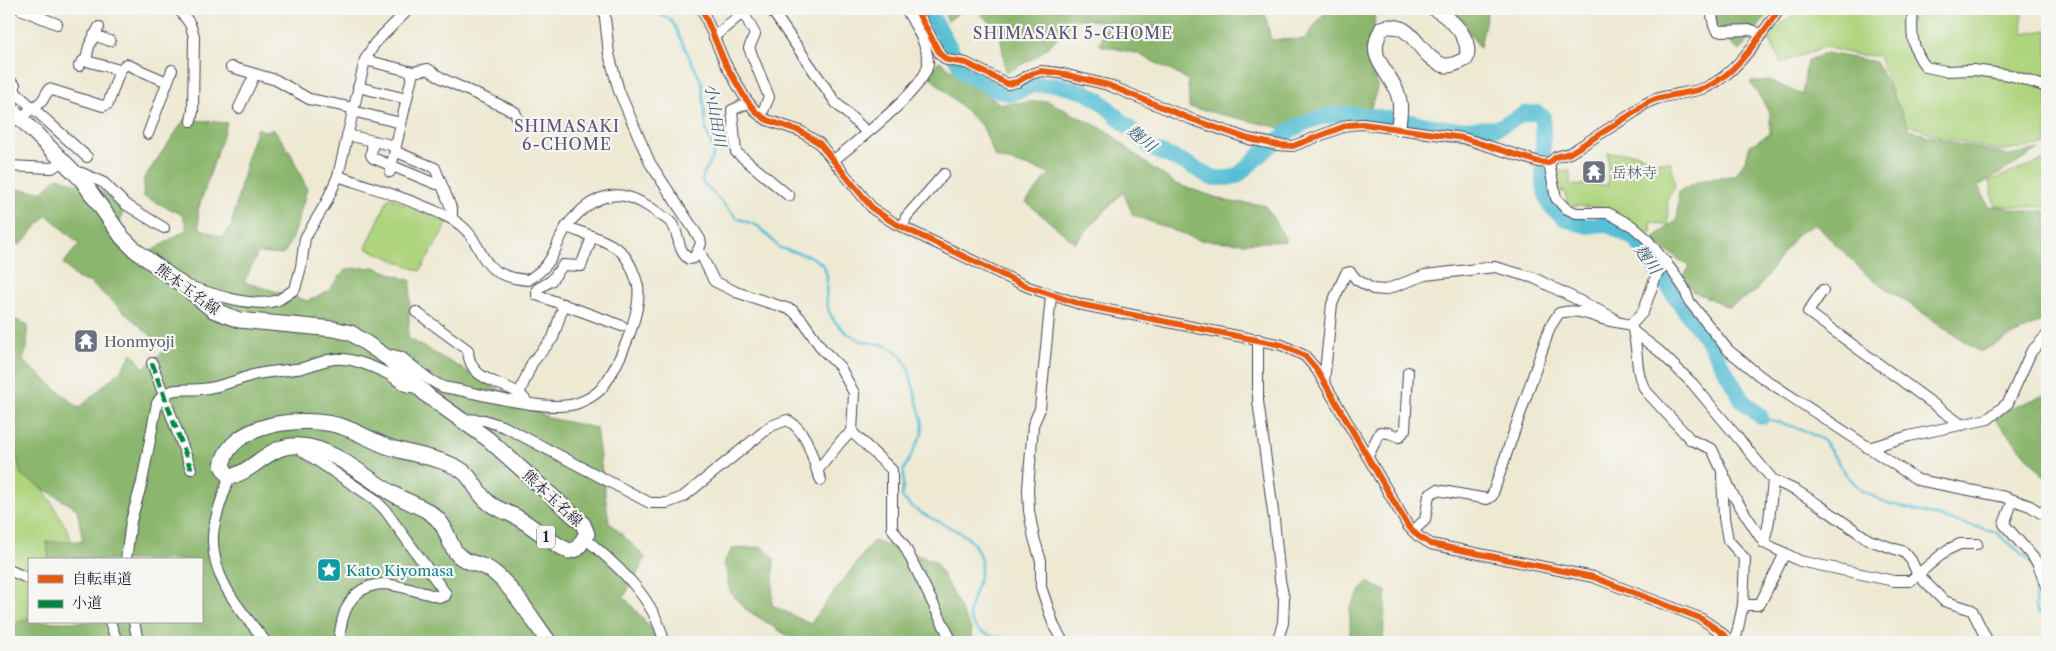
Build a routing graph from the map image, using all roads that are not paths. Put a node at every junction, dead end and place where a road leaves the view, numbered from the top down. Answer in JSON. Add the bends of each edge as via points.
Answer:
{"nodes":[{"id":1,"x":20,"y":9,"type":"edge"},
{"id":2,"x":179,"y":9,"type":"edge"},
{"id":3,"x":409,"y":9,"type":"edge"},
{"id":4,"x":604,"y":9,"type":"edge"},
{"id":5,"x":702,"y":9,"type":"edge"},
{"id":6,"x":771,"y":9,"type":"edge"},
{"id":7,"x":906,"y":9,"type":"edge"},
{"id":8,"x":916,"y":9,"type":"edge"},
{"id":9,"x":1435,"y":9,"type":"edge"},
{"id":10,"x":1711,"y":9,"type":"edge"},
{"id":11,"x":1780,"y":9,"type":"edge"},
{"id":12,"x":1913,"y":9,"type":"edge"},
{"id":13,"x":745,"y":10,"type":"edge"},
{"id":14,"x":57,"y":24,"type":"dead end"},
{"id":15,"x":1760,"y":34,"type":"junction"},
{"id":16,"x":714,"y":37,"type":"junction"},
{"id":17,"x":110,"y":41,"type":"dead end"},
{"id":18,"x":365,"y":60,"type":"junction"},
{"id":19,"x":231,"y":67,"type":"dead end"},
{"id":20,"x":120,"y":70,"type":"junction"},
{"id":21,"x":172,"y":70,"type":"dead end"},
{"id":22,"x":413,"y":72,"type":"junction"},
{"id":23,"x":255,"y":74,"type":"junction"},
{"id":24,"x":9,"y":80,"type":"edge"},
{"id":25,"x":167,"y":82,"type":"junction"},
{"id":26,"x":358,"y":87,"type":"junction"},
{"id":27,"x":2047,"y":87,"type":"edge"},
{"id":28,"x":407,"y":99,"type":"junction"},
{"id":29,"x":748,"y":103,"type":"junction"},
{"id":30,"x":9,"y":107,"type":"edge"},
{"id":31,"x":239,"y":108,"type":"dead end"},
{"id":32,"x":352,"y":109,"type":"junction"},
{"id":33,"x":26,"y":113,"type":"junction"},
{"id":34,"x":761,"y":116,"type":"junction"},
{"id":35,"x":191,"y":121,"type":"dead end"},
{"id":36,"x":401,"y":122,"type":"junction"},
{"id":37,"x":520,"y":125,"type":"dead end"},
{"id":38,"x":1398,"y":128,"type":"junction"},
{"id":39,"x":867,"y":132,"type":"junction"},
{"id":40,"x":148,"y":134,"type":"dead end"},
{"id":41,"x":347,"y":135,"type":"junction"},
{"id":42,"x":373,"y":141,"type":"junction"},
{"id":43,"x":395,"y":148,"type":"junction"},
{"id":44,"x":87,"y":157,"type":"dead end"},
{"id":45,"x":834,"y":160,"type":"junction"},
{"id":46,"x":62,"y":161,"type":"junction"},
{"id":47,"x":1545,"y":162,"type":"junction"},
{"id":48,"x":9,"y":166,"type":"edge"},
{"id":49,"x":390,"y":169,"type":"junction"},
{"id":50,"x":944,"y":174,"type":"dead end"},
{"id":51,"x":76,"y":175,"type":"junction"},
{"id":52,"x":338,"y":176,"type":"junction"},
{"id":53,"x":441,"y":183,"type":"junction"},
{"id":54,"x":789,"y":196,"type":"dead end"},
{"id":55,"x":452,"y":219,"type":"junction"},
{"id":56,"x":566,"y":227,"type":"junction"},
{"id":57,"x":903,"y":227,"type":"junction"},
{"id":58,"x":164,"y":228,"type":"dead end"},
{"id":59,"x":592,"y":237,"type":"junction"},
{"id":60,"x":699,"y":250,"type":"junction"},
{"id":61,"x":1664,"y":263,"type":"junction"},
{"id":62,"x":181,"y":284,"type":"junction"},
{"id":63,"x":1823,"y":290,"type":"dead end"},
{"id":64,"x":1051,"y":296,"type":"junction"},
{"id":65,"x":564,"y":304,"type":"junction"},
{"id":66,"x":416,"y":312,"type":"dead end"},
{"id":67,"x":1616,"y":322,"type":"junction"},
{"id":68,"x":622,"y":326,"type":"dead end"},
{"id":69,"x":1632,"y":329,"type":"junction"},
{"id":70,"x":2047,"y":335,"type":"edge"},
{"id":71,"x":1258,"y":339,"type":"junction"},
{"id":72,"x":388,"y":358,"type":"junction"},
{"id":73,"x":152,"y":363,"type":"dead end"},
{"id":74,"x":1408,"y":372,"type":"dead end"},
{"id":75,"x":1324,"y":382,"type":"junction"},
{"id":76,"x":416,"y":387,"type":"junction"},
{"id":77,"x":164,"y":393,"type":"junction"},
{"id":78,"x":519,"y":394,"type":"junction"},
{"id":79,"x":528,"y":403,"type":"junction"},
{"id":80,"x":462,"y":419,"type":"junction"},
{"id":81,"x":1962,"y":425,"type":"junction"},
{"id":82,"x":852,"y":432,"type":"junction"},
{"id":83,"x":296,"y":446,"type":"junction"},
{"id":84,"x":1868,"y":448,"type":"junction"},
{"id":85,"x":1368,"y":456,"type":"junction"},
{"id":86,"x":191,"y":469,"type":"dead end"},
{"id":87,"x":1722,"y":469,"type":"junction"},
{"id":88,"x":229,"y":477,"type":"junction"},
{"id":89,"x":1773,"y":480,"type":"junction"},
{"id":90,"x":2013,"y":500,"type":"junction"},
{"id":91,"x":2047,"y":517,"type":"edge"},
{"id":92,"x":1413,"y":532,"type":"junction"},
{"id":93,"x":588,"y":534,"type":"junction"},
{"id":94,"x":1764,"y":543,"type":"junction"},
{"id":95,"x":1977,"y":544,"type":"dead end"},
{"id":96,"x":1785,"y":553,"type":"junction"},
{"id":97,"x":126,"y":558,"type":"edge"},
{"id":98,"x":9,"y":570,"type":"edge"},
{"id":99,"x":1918,"y":575,"type":"junction"},
{"id":100,"x":28,"y":579,"type":"edge"},
{"id":101,"x":2047,"y":588,"type":"edge"},
{"id":102,"x":1743,"y":605,"type":"junction"},
{"id":103,"x":111,"y":624,"type":"edge"},
{"id":104,"x":134,"y":624,"type":"edge"},
{"id":105,"x":1721,"y":633,"type":"junction"},
{"id":106,"x":117,"y":642,"type":"edge"},
{"id":107,"x":138,"y":642,"type":"edge"},
{"id":108,"x":266,"y":642,"type":"edge"},
{"id":109,"x":339,"y":642,"type":"edge"},
{"id":110,"x":549,"y":642,"type":"edge"},
{"id":111,"x":664,"y":642,"type":"edge"},
{"id":112,"x":952,"y":642,"type":"edge"},
{"id":113,"x":1063,"y":642,"type":"edge"},
{"id":114,"x":1277,"y":642,"type":"edge"},
{"id":115,"x":1714,"y":642,"type":"edge"},
{"id":116,"x":1734,"y":642,"type":"edge"},
{"id":117,"x":1988,"y":642,"type":"edge"}],
"edges":[{"from":1,"to":14,"type":"street"},
{"from":2,"to":35,"type":"street","via":[[194,36]]},
{"from":3,"to":18,"type":"street","via":[[375,43]]},
{"from":4,"to":60,"type":"street","via":[[609,54],[619,90],[650,163],[700,239]]},
{"from":5,"to":16,"type":"street"},
{"from":6,"to":39,"type":"street","via":[[836,103]]},
{"from":7,"to":39,"type":"street","via":[[925,46],[929,64],[923,78],[894,110]]},
{"from":8,"to":38,"type":"street","via":[[940,54],[950,62],[966,63],[1008,84],[1041,71],[1059,72],[1108,85],[1249,140],[1278,145],[1293,146],[1348,125]]},
{"from":9,"to":38,"type":"street","via":[[1466,38],[1466,59],[1453,65],[1436,61],[1400,26],[1382,28],[1376,40],[1376,57],[1397,92]]},
{"from":10,"to":15,"type":"street","via":[[1718,31],[1752,30]]},
{"from":11,"to":15,"type":"street"},
{"from":12,"to":27,"type":"street","via":[[1911,31],[1914,50],[1926,67],[1944,72],[1974,70]]},
{"from":13,"to":16,"type":"street"},
{"from":13,"to":34,"type":"street","via":[[755,34],[749,48],[769,96]]},
{"from":15,"to":47,"type":"street","via":[[1737,65],[1714,83],[1675,96],[1652,99],[1570,153]]},
{"from":16,"to":29,"type":"street"},
{"from":17,"to":20,"type":"street","via":[[97,31],[82,64]]},
{"from":18,"to":22,"type":"street"},
{"from":18,"to":26,"type":"street"},
{"from":19,"to":23,"type":"street"},
{"from":20,"to":25,"type":"street","via":[[126,64]]},
{"from":20,"to":33,"type":"street","via":[[108,104],[103,106],[49,89],[42,101]]},
{"from":21,"to":25,"type":"street"},
{"from":22,"to":28,"type":"street"},
{"from":22,"to":37,"type":"street","via":[[428,69],[515,112]]},
{"from":23,"to":31,"type":"street"},
{"from":23,"to":32,"type":"street","via":[[276,80],[309,99]]},
{"from":24,"to":33,"type":"street","via":[[15,85],[15,92]]},
{"from":25,"to":40,"type":"street"},
{"from":26,"to":28,"type":"street"},
{"from":26,"to":32,"type":"street"},
{"from":28,"to":36,"type":"street"},
{"from":29,"to":34,"type":"street"},
{"from":29,"to":54,"type":"street","via":[[732,110],[736,152]]},
{"from":30,"to":33,"type":"main road","name":"熊本玉名線","number":"1"},
{"from":32,"to":36,"type":"street"},
{"from":32,"to":41,"type":"street"},
{"from":33,"to":44,"type":"street"},
{"from":33,"to":46,"type":"main road","name":"熊本玉名線","number":"1"},
{"from":34,"to":45,"type":"street","via":[[800,131],[819,143]]},
{"from":36,"to":43,"type":"street"},
{"from":38,"to":47,"type":"street","via":[[1462,138]]},
{"from":39,"to":45,"type":"street"},
{"from":41,"to":42,"type":"street"},
{"from":41,"to":52,"type":"street"},
{"from":42,"to":43,"type":"street"},
{"from":42,"to":49,"type":"street","via":[[373,158]]},
{"from":43,"to":49,"type":"street"},
{"from":43,"to":53,"type":"street","via":[[435,168]]},
{"from":45,"to":57,"type":"street","via":[[873,208]]},
{"from":46,"to":48,"type":"street","via":[[52,168]]},
{"from":46,"to":51,"type":"main road","name":"熊本玉名線","number":"1"},
{"from":47,"to":61,"type":"street","via":[[1556,198],[1565,208],[1576,213],[1608,213],[1620,219],[1646,238]]},
{"from":49,"to":53,"type":"street"},
{"from":50,"to":57,"type":"street","via":[[906,217]]},
{"from":51,"to":58,"type":"street","via":[[82,173],[104,183],[125,204]]},
{"from":51,"to":62,"type":"main road","name":"熊本玉名線","number":"1","via":[[122,238]]},
{"from":52,"to":55,"type":"street"},
{"from":52,"to":62,"type":"street","via":[[305,238],[295,289],[278,300],[265,302],[230,299]]},
{"from":53,"to":55,"type":"street","via":[[452,210]]},
{"from":55,"to":56,"type":"street","via":[[474,239],[490,268],[499,274],[528,280],[549,264]]},
{"from":56,"to":59,"type":"street"},
{"from":56,"to":60,"type":"street","via":[[596,199],[607,195],[624,196],[669,221],[676,229],[678,242],[688,259],[694,258]]},
{"from":57,"to":64,"type":"street"},
{"from":59,"to":65,"type":"street","via":[[581,266],[563,264],[551,280],[537,289],[536,294]]},
{"from":59,"to":79,"type":"street","via":[[614,246],[632,266],[638,287],[638,303],[628,339],[610,374],[591,397],[559,406]]},
{"from":60,"to":82,"type":"street","via":[[714,280],[736,292],[792,310],[802,320],[822,349],[840,367],[854,393]]},
{"from":61,"to":69,"type":"street","via":[[1656,276],[1647,306]]},
{"from":61,"to":84,"type":"street","via":[[1728,350],[1760,376]]},
{"from":62,"to":72,"type":"main road","name":"熊本玉名線","number":"1","via":[[225,316],[351,333]]},
{"from":63,"to":81,"type":"street","via":[[1808,312]]},
{"from":64,"to":71,"type":"street","via":[[1082,305]]},
{"from":64,"to":113,"type":"street","via":[[1028,489],[1029,511],[1041,561],[1041,587]]},
{"from":65,"to":68,"type":"street"},
{"from":65,"to":78,"type":"street","via":[[553,338],[532,363]]},
{"from":66,"to":78,"type":"street","via":[[468,350],[472,367],[484,378]]},
{"from":67,"to":69,"type":"street"},
{"from":67,"to":75,"type":"street","via":[[1612,316],[1534,278],[1495,267],[1425,275],[1385,290],[1373,289],[1350,272],[1346,273],[1332,304]]},
{"from":67,"to":92,"type":"street","via":[[1584,312],[1570,310],[1559,313],[1550,327],[1492,496],[1487,499],[1437,490],[1430,495],[1425,520]]},
{"from":69,"to":87,"type":"street","via":[[1636,365],[1646,391],[1691,440],[1712,449]]},
{"from":69,"to":89,"type":"street","via":[[1693,384]]},
{"from":70,"to":81,"type":"street","via":[[2030,352],[2008,403],[1988,419]]},
{"from":71,"to":75,"type":"street","via":[[1282,345],[1305,356]]},
{"from":71,"to":114,"type":"street","via":[[1258,401],[1284,600],[1283,623]]},
{"from":72,"to":76,"type":"main road","name":"熊本玉名線","number":"1"},
{"from":72,"to":79,"type":"street","via":[[401,357],[443,387]]},
{"from":73,"to":77,"type":"street"},
{"from":74,"to":85,"type":"street","via":[[1405,430],[1399,437],[1380,432]]},
{"from":75,"to":85,"type":"street"},
{"from":76,"to":77,"type":"street","via":[[404,386],[390,375],[367,365],[332,359],[286,371],[254,375],[213,388]]},
{"from":76,"to":80,"type":"main road","name":"熊本玉名線","number":"1"},
{"from":77,"to":86,"type":"street"},
{"from":77,"to":97,"type":"street","via":[[157,403],[131,521]]},
{"from":78,"to":79,"type":"street"},
{"from":80,"to":82,"type":"street","via":[[484,420],[505,427],[650,502],[668,503],[683,496],[771,426],[787,420],[796,425],[807,442],[819,476],[842,440]]},
{"from":80,"to":93,"type":"main road","name":"熊本玉名線","number":"1","via":[[583,524]]},
{"from":81,"to":84,"type":"street"},
{"from":82,"to":112,"type":"street","via":[[892,470],[892,528],[905,547]]},
{"from":83,"to":88,"type":"main road","via":[[273,451],[239,475]]},
{"from":83,"to":109,"type":"street","via":[[373,498],[446,594],[440,597],[384,584],[364,589],[353,596],[340,623]]},
{"from":83,"to":110,"type":"main road","via":[[336,458],[433,515],[441,522],[457,554],[472,564],[488,568],[503,581]]},
{"from":84,"to":90,"type":"street","via":[[1918,480]]},
{"from":85,"to":92,"type":"street"},
{"from":87,"to":94,"type":"street","via":[[1733,495]]},
{"from":87,"to":102,"type":"street","via":[[1728,540],[1745,559]]},
{"from":88,"to":93,"type":"main road","name":"熊本玉名線","number":"1","via":[[222,466],[223,458],[233,445],[256,430],[281,422],[338,425],[387,447],[464,472],[490,504],[569,551],[577,548]]},
{"from":88,"to":108,"type":"street","via":[[213,536],[217,570],[241,611]]},
{"from":89,"to":94,"type":"street"},
{"from":89,"to":99,"type":"street","via":[[1797,491],[1869,540],[1904,552]]},
{"from":90,"to":91,"type":"street"},
{"from":90,"to":101,"type":"street","via":[[2004,524],[2038,562]]},
{"from":92,"to":105,"type":"street","via":[[1431,544],[1592,577],[1700,618]]},
{"from":93,"to":111,"type":"street","via":[[587,540],[613,562],[644,597],[661,627]]},
{"from":94,"to":96,"type":"street"},
{"from":95,"to":99,"type":"street","via":[[1960,544],[1947,550]]},
{"from":96,"to":99,"type":"street","via":[[1800,561],[1894,581],[1910,581]]},
{"from":96,"to":102,"type":"street","via":[[1761,602]]},
{"from":98,"to":100,"type":"street"},
{"from":99,"to":117,"type":"street","via":[[1944,601],[1972,610]]},
{"from":102,"to":116,"type":"street"},
{"from":103,"to":106,"type":"street"},
{"from":104,"to":107,"type":"street"},
{"from":105,"to":115,"type":"street"},
{"from":105,"to":116,"type":"street"}]}
